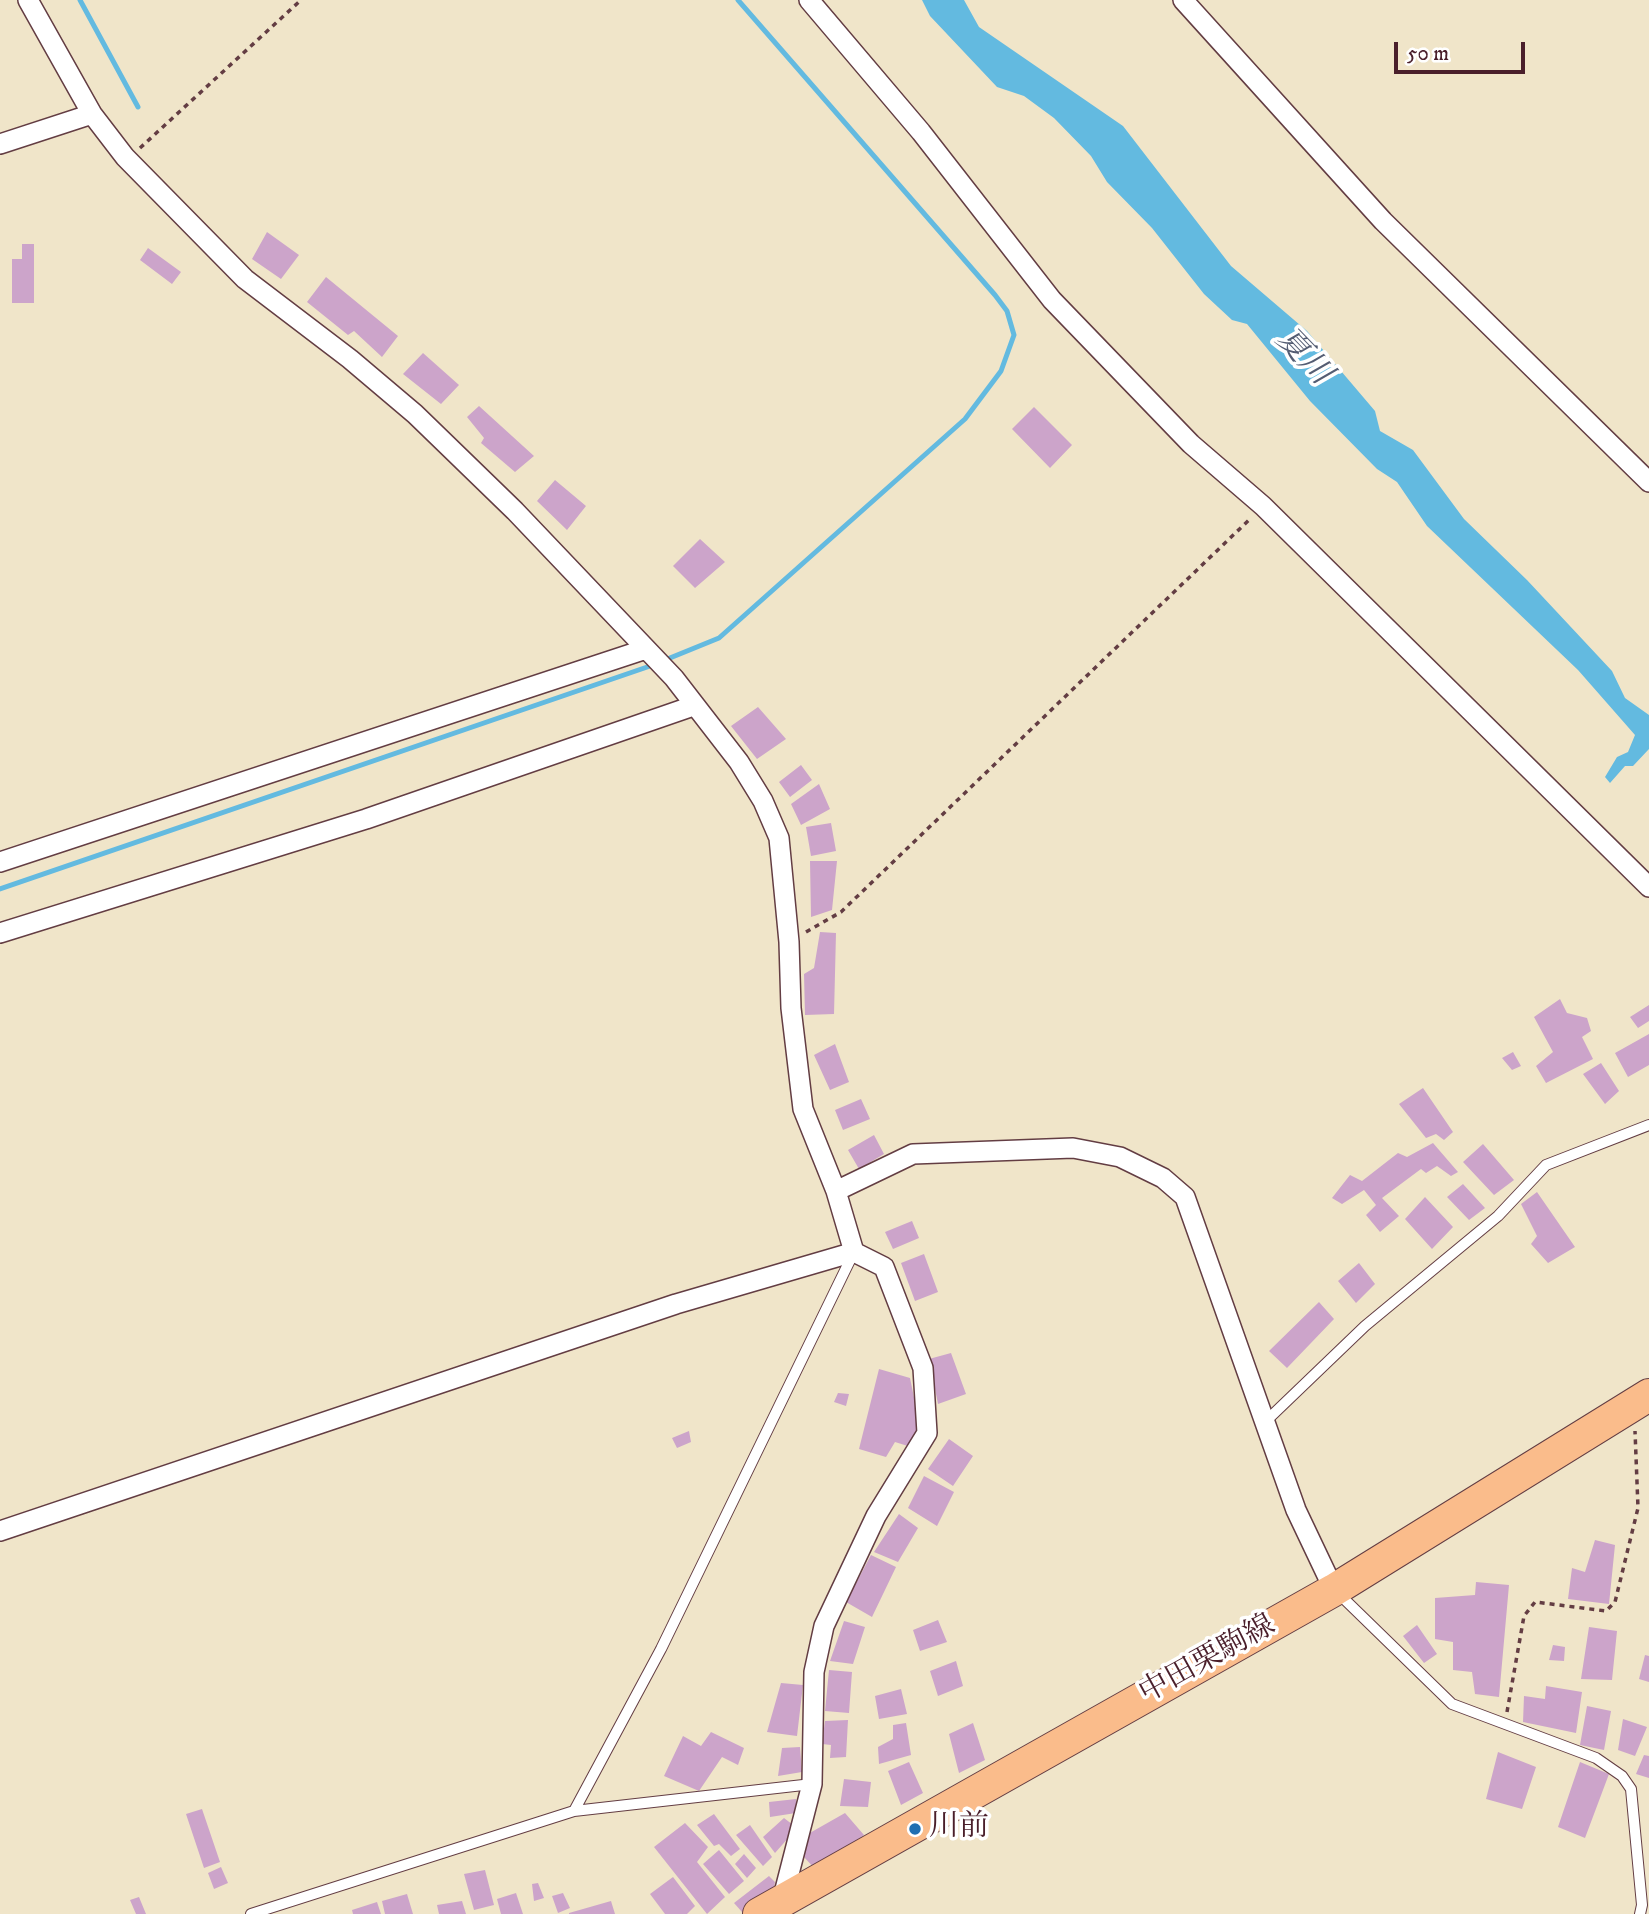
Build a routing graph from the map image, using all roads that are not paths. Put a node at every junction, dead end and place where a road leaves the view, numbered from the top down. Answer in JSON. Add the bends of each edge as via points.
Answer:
{"nodes":[{"id":1,"x":28,"y":0,"type":"edge"},
{"id":2,"x":809,"y":0,"type":"edge"},
{"id":3,"x":1183,"y":0,"type":"edge"},
{"id":4,"x":92,"y":114,"type":"junction"},
{"id":5,"x":0,"y":144,"type":"edge"},
{"id":6,"x":1649,"y":482,"type":"edge"},
{"id":7,"x":648,"y":652,"type":"junction"},
{"id":8,"x":693,"y":706,"type":"junction"},
{"id":9,"x":0,"y":862,"type":"edge"},
{"id":10,"x":1649,"y":887,"type":"edge"},
{"id":11,"x":0,"y":933,"type":"edge"},
{"id":12,"x":1649,"y":1125,"type":"edge"},
{"id":13,"x":836,"y":1191,"type":"junction"},
{"id":14,"x":854,"y":1252,"type":"junction"},
{"id":15,"x":1642,"y":1400,"type":"edge"},
{"id":16,"x":1265,"y":1423,"type":"junction"},
{"id":17,"x":0,"y":1531,"type":"edge"},
{"id":18,"x":1334,"y":1590,"type":"junction"},
{"id":19,"x":813,"y":1784,"type":"junction"},
{"id":20,"x":574,"y":1811,"type":"junction"},
{"id":21,"x":771,"y":1908,"type":"edge"},
{"id":22,"x":251,"y":1914,"type":"edge"},
{"id":23,"x":1640,"y":1914,"type":"edge"}],
"edges":[{"from":1,"to":4,"type":"street"},
{"from":2,"to":10,"type":"street","via":[[921,132],[1052,300],[1191,444],[1263,506]]},
{"from":3,"to":6,"type":"street","via":[[1383,221]]},
{"from":4,"to":5,"type":"street"},
{"from":4,"to":7,"type":"street","via":[[127,159],[245,279],[415,414]]},
{"from":7,"to":8,"type":"street"},
{"from":7,"to":9,"type":"street"},
{"from":8,"to":11,"type":"street","via":[[366,819]]},
{"from":8,"to":13,"type":"street","via":[[739,762],[764,801],[779,838],[803,1109]]},
{"from":12,"to":16,"type":"lane","via":[[1546,1165],[1498,1216],[1365,1325]]},
{"from":13,"to":14,"type":"street"},
{"from":13,"to":16,"type":"street","via":[[913,1154],[1073,1148],[1120,1157],[1163,1178],[1185,1197]]},
{"from":14,"to":17,"type":"street","via":[[676,1304]]},
{"from":14,"to":19,"type":"street","via":[[884,1266],[923,1368],[927,1433],[876,1516],[824,1626],[814,1672]]},
{"from":14,"to":20,"type":"lane","via":[[661,1649]]},
{"from":15,"to":18,"type":"main road","name":"中田栗駒線"},
{"from":16,"to":18,"type":"street","via":[[1296,1510]]},
{"from":18,"to":21,"type":"main road","name":"中田栗駒線"},
{"from":18,"to":23,"type":"lane","via":[[1452,1704],[1596,1758],[1622,1776],[1631,1789]]},
{"from":19,"to":20,"type":"lane"},
{"from":19,"to":21,"type":"street"},
{"from":20,"to":22,"type":"lane"}]}
